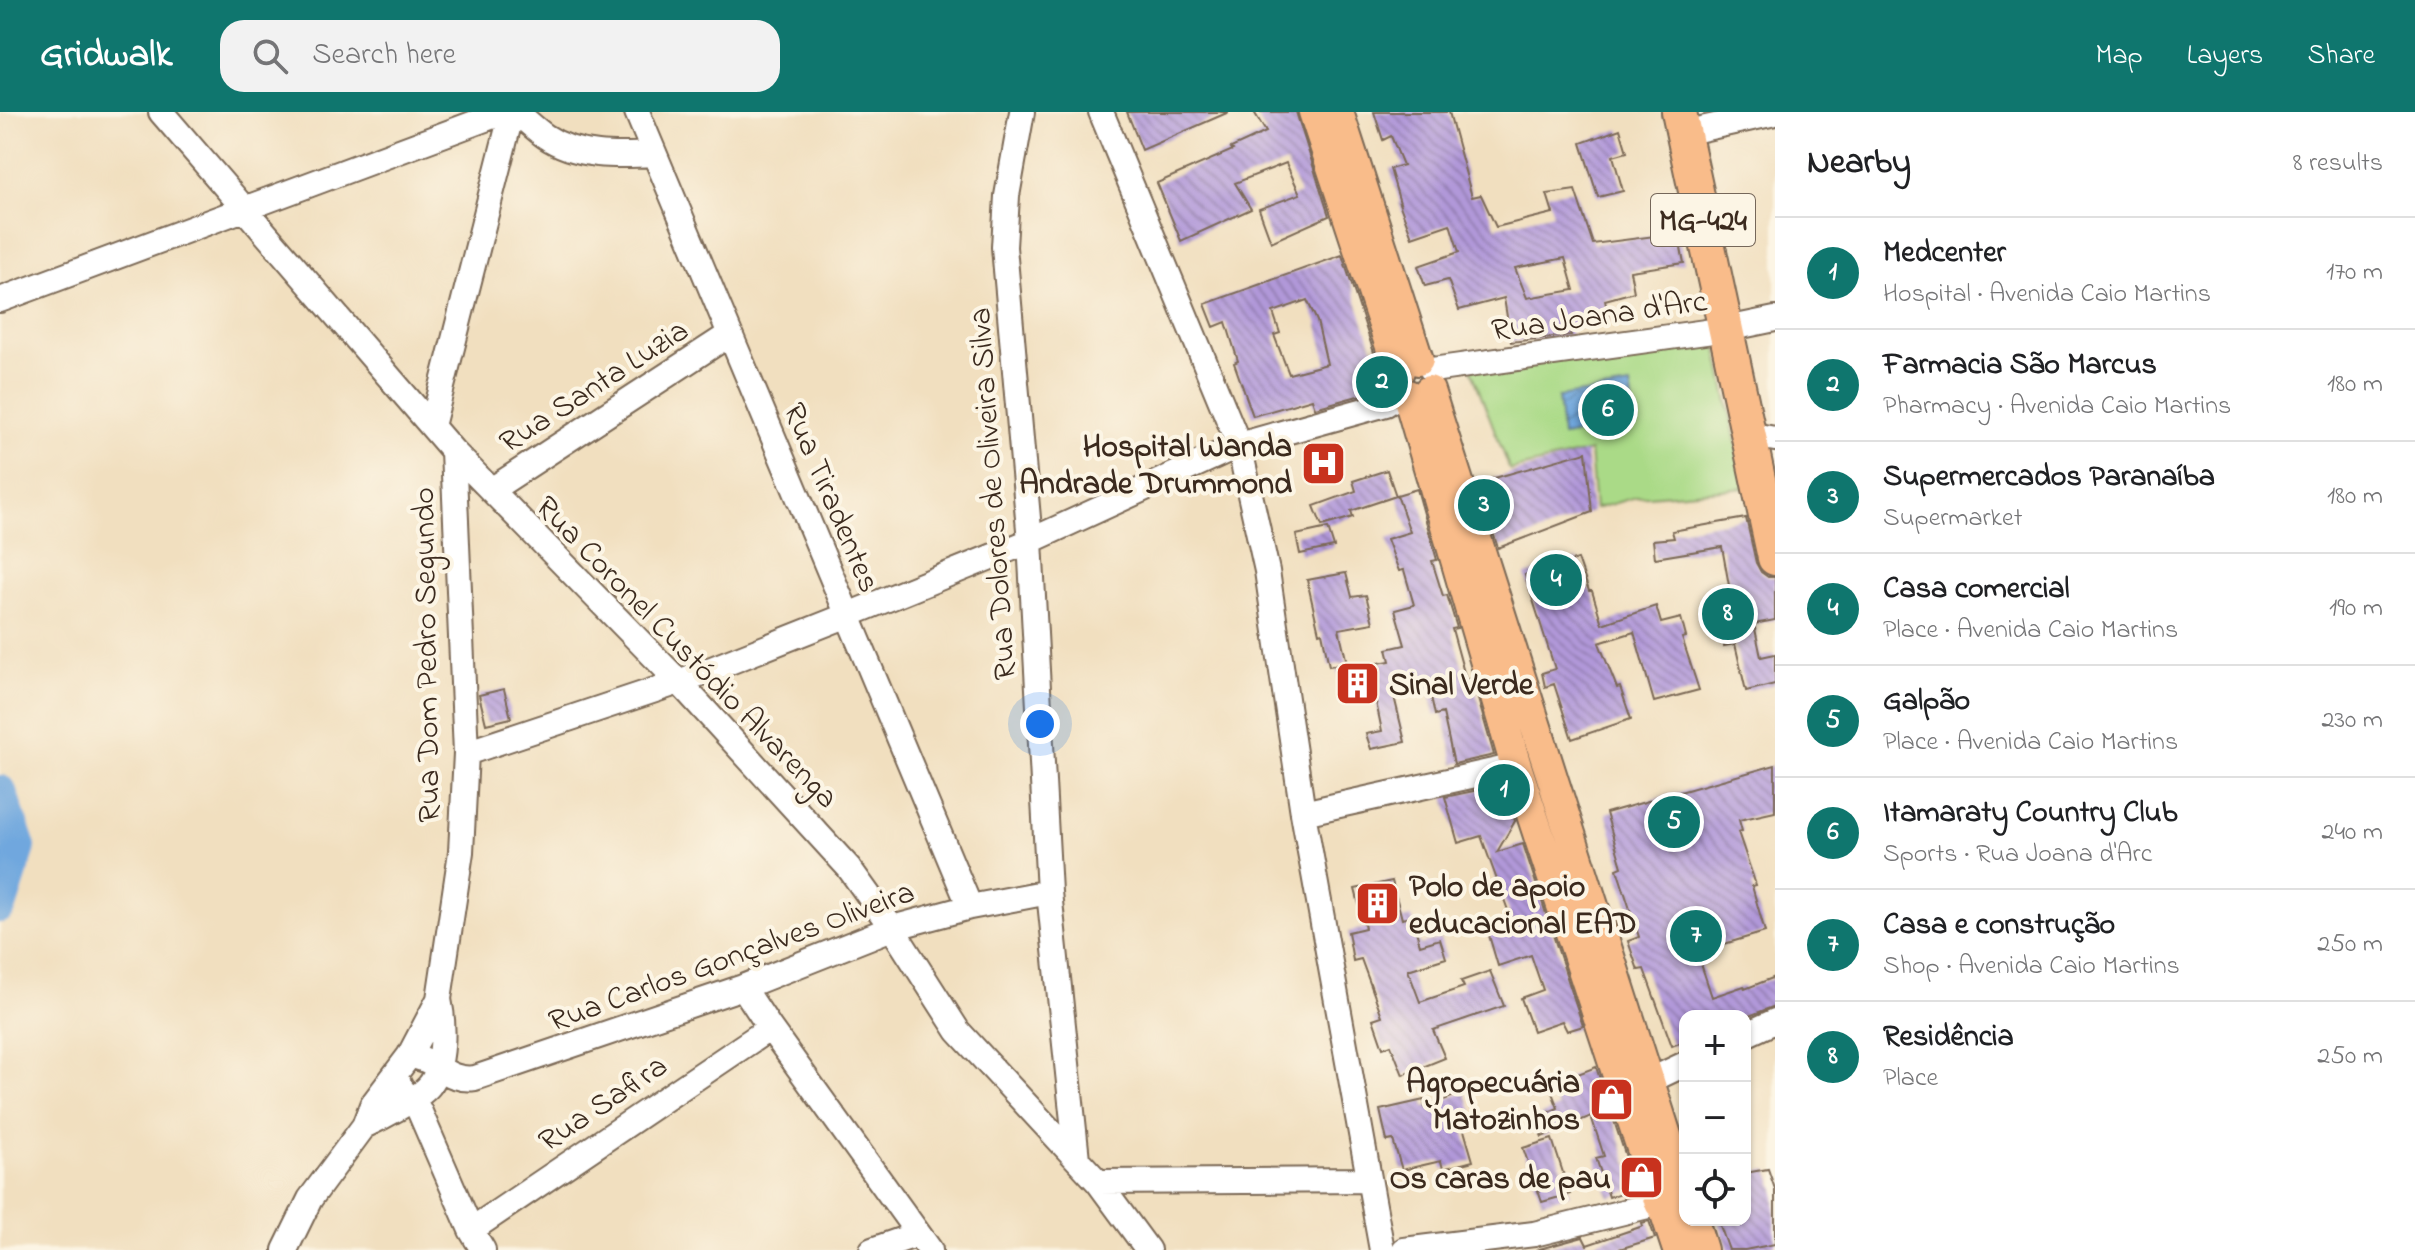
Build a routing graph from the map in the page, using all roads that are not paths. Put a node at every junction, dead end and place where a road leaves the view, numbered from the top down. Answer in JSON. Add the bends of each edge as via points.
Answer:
{"nodes":[{"id":1,"x":161,"y":112,"type":"edge"},
{"id":2,"x":504,"y":112,"type":"edge"},
{"id":3,"x":514,"y":112,"type":"edge"},
{"id":4,"x":637,"y":112,"type":"edge"},
{"id":5,"x":1022,"y":112,"type":"edge"},
{"id":6,"x":1101,"y":112,"type":"edge"},
{"id":7,"x":1314,"y":112,"type":"edge"},
{"id":8,"x":1338,"y":112,"type":"edge"},
{"id":9,"x":1775,"y":113,"type":"edge"},
{"id":10,"x":1681,"y":123,"type":"edge"},
{"id":11,"x":654,"y":154,"type":"junction"},
{"id":12,"x":242,"y":208,"type":"junction"},
{"id":13,"x":0,"y":300,"type":"edge"},
{"id":14,"x":1775,"y":319,"type":"edge"},
{"id":15,"x":1727,"y":329,"type":"junction"},
{"id":16,"x":730,"y":334,"type":"junction"},
{"id":17,"x":1415,"y":380,"type":"junction"},
{"id":18,"x":432,"y":426,"type":"junction"},
{"id":19,"x":1761,"y":436,"type":"edge"},
{"id":20,"x":1239,"y":445,"type":"junction"},
{"id":21,"x":453,"y":451,"type":"junction"},
{"id":22,"x":491,"y":490,"type":"junction"},
{"id":23,"x":1030,"y":541,"type":"junction"},
{"id":24,"x":1775,"y":558,"type":"edge"},
{"id":25,"x":848,"y":615,"type":"junction"},
{"id":26,"x":679,"y":682,"type":"junction"},
{"id":27,"x":466,"y":753,"type":"junction"},
{"id":28,"x":1516,"y":766,"type":"junction"},
{"id":29,"x":1303,"y":813,"type":"junction"},
{"id":30,"x":1049,"y":892,"type":"junction"},
{"id":31,"x":970,"y":907,"type":"junction"},
{"id":32,"x":892,"y":928,"type":"junction"},
{"id":33,"x":743,"y":987,"type":"junction"},
{"id":34,"x":439,"y":999,"type":"junction"},
{"id":35,"x":1775,"y":1021,"type":"edge"},
{"id":36,"x":770,"y":1028,"type":"junction"},
{"id":37,"x":1751,"y":1032,"type":"edge"},
{"id":38,"x":403,"y":1065,"type":"junction"},
{"id":39,"x":1679,"y":1067,"type":"edge"},
{"id":40,"x":438,"y":1068,"type":"junction"},
{"id":41,"x":1649,"y":1081,"type":"junction"},
{"id":42,"x":412,"y":1099,"type":"junction"},
{"id":43,"x":364,"y":1126,"type":"junction"},
{"id":44,"x":1077,"y":1159,"type":"junction"},
{"id":45,"x":1368,"y":1180,"type":"junction"},
{"id":46,"x":1098,"y":1182,"type":"junction"},
{"id":47,"x":1672,"y":1199,"type":"edge"},
{"id":48,"x":1695,"y":1226,"type":"edge"},
{"id":49,"x":477,"y":1240,"type":"edge"},
{"id":50,"x":924,"y":1242,"type":"edge"},
{"id":51,"x":1534,"y":1242,"type":"edge"},
{"id":52,"x":285,"y":1250,"type":"edge"},
{"id":53,"x":872,"y":1250,"type":"edge"},
{"id":54,"x":1148,"y":1250,"type":"edge"},
{"id":55,"x":1382,"y":1250,"type":"edge"},
{"id":56,"x":1404,"y":1250,"type":"edge"},
{"id":57,"x":1678,"y":1250,"type":"edge"},
{"id":58,"x":1702,"y":1250,"type":"edge"}],
"edges":[{"from":1,"to":12,"type":"street","name":"Rua Coronel Custódio Alvarenga"},
{"from":2,"to":12,"type":"street"},
{"from":3,"to":11,"type":"street","via":[[547,138],[575,150],[609,156]]},
{"from":3,"to":18,"type":"street"},
{"from":4,"to":11,"type":"street","name":"Rua Tiradentes"},
{"from":5,"to":23,"type":"street","name":"Rua Dolores de Oliveira Silva","via":[[1004,247]]},
{"from":6,"to":20,"type":"street"},
{"from":7,"to":17,"type":"main road"},
{"from":8,"to":17,"type":"main road"},
{"from":9,"to":10,"type":"street"},
{"from":10,"to":15,"type":"highway","number":"MG-424"},
{"from":11,"to":16,"type":"street","name":"Rua Tiradentes"},
{"from":12,"to":13,"type":"street"},
{"from":12,"to":18,"type":"street","name":"Rua Coronel Custódio Alvarenga"},
{"from":14,"to":15,"type":"street","name":"Rua Joana d'Arc"},
{"from":15,"to":17,"type":"street","name":"Rua Joana d'Arc"},
{"from":15,"to":19,"type":"highway","number":"MG-424"},
{"from":16,"to":22,"type":"street","name":"Rua Santa Luzia"},
{"from":16,"to":25,"type":"street","name":"Rua Tiradentes"},
{"from":17,"to":20,"type":"street","name":"Rua Joana d'Arc","via":[[1386,404]]},
{"from":17,"to":28,"type":"main road"},
{"from":17,"to":41,"type":"main road"},
{"from":18,"to":21,"type":"street","name":"Rua Coronel Custódio Alvarenga"},
{"from":19,"to":24,"type":"highway","number":"MG-424"},
{"from":20,"to":23,"type":"street","name":"Rua Joana d'Arc"},
{"from":20,"to":29,"type":"street","via":[[1267,571]]},
{"from":21,"to":22,"type":"street","name":"Rua Coronel Custódio Alvarenga"},
{"from":21,"to":27,"type":"street","name":"Rua Dom Pedro Segundo"},
{"from":22,"to":26,"type":"street","name":"Rua Coronel Custódio Alvarenga"},
{"from":23,"to":25,"type":"street","name":"Rua Joana d'Arc"},
{"from":23,"to":30,"type":"street","name":"Rua Dolores de Oliveira Silva"},
{"from":25,"to":26,"type":"street","name":"Rua Joana d'Arc"},
{"from":25,"to":31,"type":"street","name":"Rua Tiradentes"},
{"from":26,"to":27,"type":"street","name":"Rua Joana d'Arc"},
{"from":26,"to":32,"type":"street","name":"Rua Coronel Custódio Alvarenga","via":[[849,868]]},
{"from":27,"to":34,"type":"street","name":"Rua Dom Pedro Segundo","via":[[461,852]]},
{"from":28,"to":29,"type":"street"},
{"from":28,"to":47,"type":"main road"},
{"from":29,"to":45,"type":"street"},
{"from":30,"to":31,"type":"street","name":"Rua Carlos Gonçalves Oliveira"},
{"from":30,"to":44,"type":"street","name":"Rua Dolores de Oliveira Silva"},
{"from":31,"to":32,"type":"street","name":"Rua Carlos Gonçalves Oliveira"},
{"from":32,"to":33,"type":"street","name":"Rua Carlos Gonçalves Oliveira"},
{"from":32,"to":44,"type":"street","name":"Rua Coronel Custódio Alvarenga","via":[[958,1031]]},
{"from":33,"to":36,"type":"street"},
{"from":33,"to":40,"type":"street","name":"Rua Carlos Gonçalves Oliveira","via":[[475,1078],[452,1077]]},
{"from":34,"to":38,"type":"street","name":"Rua Dom Pedro Segundo"},
{"from":34,"to":40,"type":"street","name":"Rua Dom Pedro Segundo","via":[[443,1028]]},
{"from":35,"to":37,"type":"street"},
{"from":36,"to":49,"type":"street","name":"Rua Safira"},
{"from":36,"to":50,"type":"street"},
{"from":38,"to":40,"type":"street","name":"Rua Carlos Gonçalves Oliveira","via":[[420,1057]]},
{"from":38,"to":42,"type":"street","via":[[400,1089]]},
{"from":38,"to":43,"type":"street","name":"Rua Dom Pedro Segundo","via":[[372,1105]]},
{"from":39,"to":41,"type":"street"},
{"from":40,"to":42,"type":"street","name":"Rua Dom Pedro Segundo","via":[[429,1086]]},
{"from":41,"to":47,"type":"main road"},
{"from":42,"to":43,"type":"street","name":"Rua Dom Pedro Segundo"},
{"from":42,"to":49,"type":"street"},
{"from":43,"to":52,"type":"street","name":"Rua Dom Pedro Segundo","via":[[310,1199]]},
{"from":44,"to":46,"type":"street","name":"Rua Coronel Custódio Alvarenga"},
{"from":45,"to":46,"type":"street"},
{"from":45,"to":55,"type":"street"},
{"from":46,"to":54,"type":"street","name":"Rua Coronel Custódio Alvarenga"},
{"from":47,"to":51,"type":"street"},
{"from":47,"to":57,"type":"main road","via":[[1662,1202]]},
{"from":48,"to":58,"type":"main road"},
{"from":50,"to":53,"type":"street"},
{"from":51,"to":56,"type":"street"}]}
